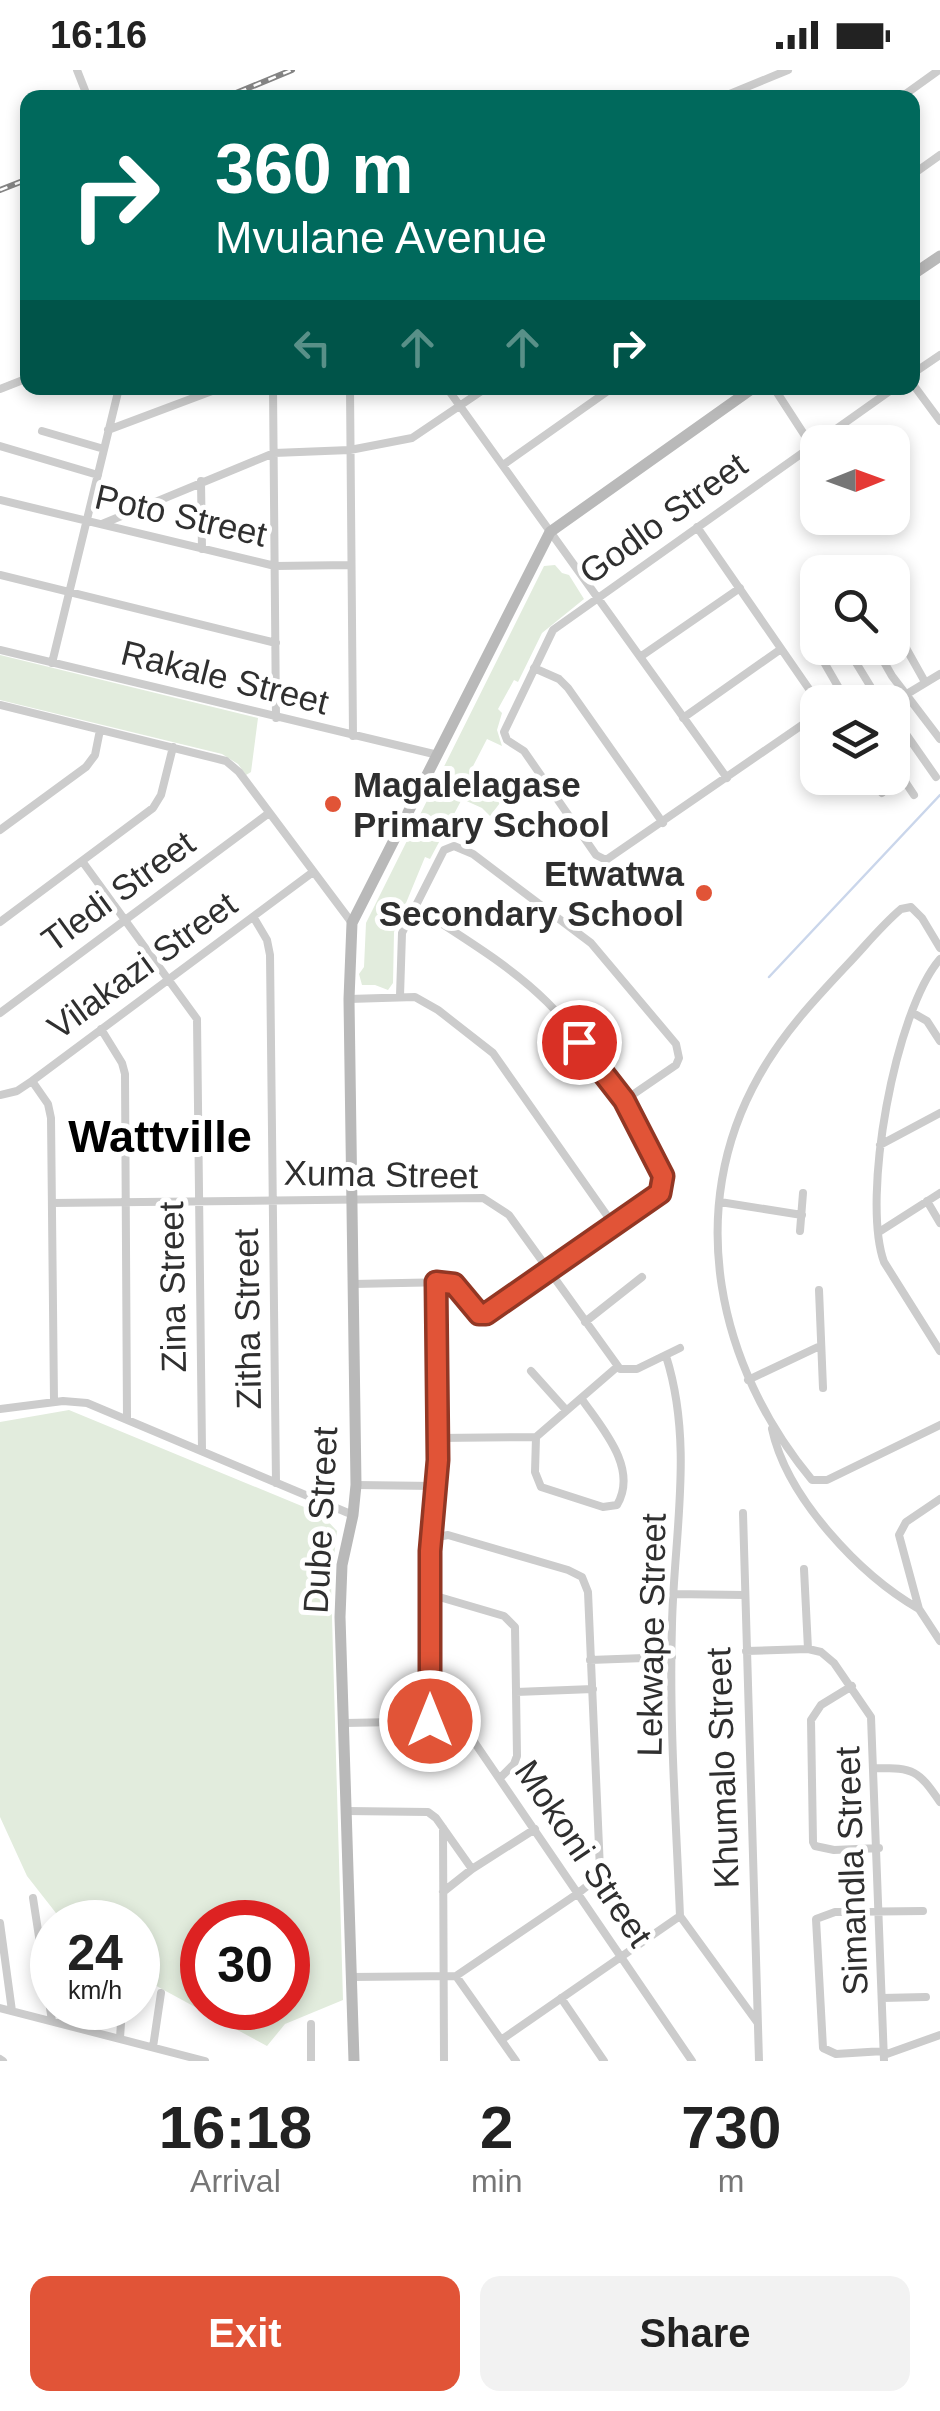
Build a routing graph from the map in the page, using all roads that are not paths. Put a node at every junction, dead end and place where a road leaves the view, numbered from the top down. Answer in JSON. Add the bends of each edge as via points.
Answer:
{"nodes":[{"id":1,"x":788,"y":70,"type":"edge"},
{"id":2,"x":940,"y":70,"type":"edge"},
{"id":3,"x":739,"y":90,"type":"edge"},
{"id":4,"x":911,"y":90,"type":"edge"},
{"id":5,"x":920,"y":394,"type":"edge"},
{"id":6,"x":116,"y":395,"type":"edge"},
{"id":7,"x":201,"y":395,"type":"edge"},
{"id":8,"x":273,"y":395,"type":"edge"},
{"id":9,"x":350,"y":395,"type":"edge"},
{"id":10,"x":451,"y":395,"type":"edge"},
{"id":11,"x":476,"y":395,"type":"edge"},
{"id":12,"x":602,"y":395,"type":"edge"},
{"id":13,"x":743,"y":395,"type":"edge"},
{"id":14,"x":779,"y":395,"type":"edge"},
{"id":15,"x":884,"y":395,"type":"edge"},
{"id":16,"x":460,"y":406,"type":"junction"},
{"id":17,"x":940,"y":422,"type":"edge"},
{"id":18,"x":840,"y":425,"type":"edge"},
{"id":19,"x":800,"y":428,"type":"edge"},
{"id":20,"x":108,"y":430,"type":"junction"},
{"id":21,"x":42,"y":431,"type":"dead end"},
{"id":22,"x":0,"y":446,"type":"edge"},
{"id":23,"x":104,"y":449,"type":"junction"},
{"id":24,"x":350,"y":450,"type":"junction"},
{"id":25,"x":274,"y":453,"type":"junction"},
{"id":26,"x":800,"y":453,"type":"edge"},
{"id":27,"x":502,"y":465,"type":"junction"},
{"id":28,"x":98,"y":475,"type":"junction"},
{"id":29,"x":201,"y":481,"type":"junction"},
{"id":30,"x":0,"y":500,"type":"edge"},
{"id":31,"x":86,"y":522,"type":"junction"},
{"id":32,"x":102,"y":524,"type":"junction"},
{"id":33,"x":697,"y":527,"type":"junction"},
{"id":34,"x":550,"y":532,"type":"junction"},
{"id":35,"x":202,"y":549,"type":"junction"},
{"id":36,"x":351,"y":564,"type":"junction"},
{"id":37,"x":275,"y":566,"type":"junction"},
{"id":38,"x":0,"y":575,"type":"edge"},
{"id":39,"x":740,"y":588,"type":"junction"},
{"id":40,"x":70,"y":592,"type":"junction"},
{"id":41,"x":598,"y":598,"type":"junction"},
{"id":42,"x":276,"y":643,"type":"junction"},
{"id":43,"x":910,"y":647,"type":"edge"},
{"id":44,"x":781,"y":649,"type":"junction"},
{"id":45,"x":0,"y":650,"type":"edge"},
{"id":46,"x":640,"y":657,"type":"junction"},
{"id":47,"x":52,"y":662,"type":"junction"},
{"id":48,"x":534,"y":668,"type":"junction"},
{"id":49,"x":933,"y":678,"type":"edge"},
{"id":50,"x":806,"y":685,"type":"edge"},
{"id":51,"x":910,"y":691,"type":"edge"},
{"id":52,"x":940,"y":692,"type":"edge"},
{"id":53,"x":910,"y":697,"type":"edge"},
{"id":54,"x":0,"y":707,"type":"edge"},
{"id":55,"x":276,"y":718,"type":"junction"},
{"id":56,"x":683,"y":718,"type":"junction"},
{"id":57,"x":800,"y":727,"type":"edge"},
{"id":58,"x":100,"y":730,"type":"junction"},
{"id":59,"x":353,"y":736,"type":"junction"},
{"id":60,"x":940,"y":739,"type":"edge"},
{"id":61,"x":910,"y":740,"type":"edge"},
{"id":62,"x":173,"y":747,"type":"junction"},
{"id":63,"x":438,"y":756,"type":"junction"},
{"id":64,"x":936,"y":777,"type":"dead end"},
{"id":65,"x":726,"y":778,"type":"junction"},
{"id":66,"x":910,"y":789,"type":"edge"},
{"id":67,"x":914,"y":795,"type":"dead end"},
{"id":68,"x":269,"y":813,"type":"junction"},
{"id":69,"x":663,"y":823,"type":"junction"},
{"id":70,"x":0,"y":830,"type":"edge"},
{"id":71,"x":82,"y":861,"type":"junction"},
{"id":72,"x":313,"y":872,"type":"junction"},
{"id":73,"x":415,"y":906,"type":"junction"},
{"id":74,"x":254,"y":918,"type":"junction"},
{"id":75,"x":125,"y":920,"type":"junction"},
{"id":76,"x":0,"y":922,"type":"edge"},
{"id":77,"x":352,"y":923,"type":"junction"},
{"id":78,"x":940,"y":948,"type":"edge"},
{"id":79,"x":940,"y":959,"type":"edge"},
{"id":80,"x":168,"y":980,"type":"junction"},
{"id":81,"x":400,"y":996,"type":"junction"},
{"id":82,"x":349,"y":999,"type":"junction"},
{"id":83,"x":0,"y":1012,"type":"edge"},
{"id":84,"x":913,"y":1013,"type":"junction"},
{"id":85,"x":101,"y":1029,"type":"junction"},
{"id":86,"x":940,"y":1041,"type":"edge"},
{"id":87,"x":32,"y":1081,"type":"junction"},
{"id":88,"x":0,"y":1095,"type":"edge"},
{"id":89,"x":624,"y":1100,"type":"junction"},
{"id":90,"x":940,"y":1112,"type":"edge"},
{"id":91,"x":880,"y":1145,"type":"junction"},
{"id":92,"x":803,"y":1193,"type":"dead end"},
{"id":93,"x":940,"y":1194,"type":"edge"},
{"id":94,"x":352,"y":1199,"type":"junction"},
{"id":95,"x":199,"y":1200,"type":"junction"},
{"id":96,"x":273,"y":1200,"type":"junction"},
{"id":97,"x":126,"y":1201,"type":"junction"},
{"id":98,"x":927,"y":1201,"type":"junction"},
{"id":99,"x":720,"y":1202,"type":"junction"},
{"id":100,"x":52,"y":1203,"type":"junction"},
{"id":101,"x":802,"y":1215,"type":"junction"},
{"id":102,"x":940,"y":1223,"type":"edge"},
{"id":103,"x":613,"y":1224,"type":"junction"},
{"id":104,"x":800,"y":1231,"type":"dead end"},
{"id":105,"x":879,"y":1232,"type":"junction"},
{"id":106,"x":546,"y":1270,"type":"junction"},
{"id":107,"x":642,"y":1277,"type":"dead end"},
{"id":108,"x":436,"y":1282,"type":"junction"},
{"id":109,"x":352,"y":1284,"type":"junction"},
{"id":110,"x":819,"y":1290,"type":"dead end"},
{"id":111,"x":584,"y":1322,"type":"junction"},
{"id":112,"x":820,"y":1346,"type":"junction"},
{"id":113,"x":680,"y":1348,"type":"dead end"},
{"id":114,"x":940,"y":1351,"type":"edge"},
{"id":115,"x":666,"y":1356,"type":"junction"},
{"id":116,"x":617,"y":1367,"type":"junction"},
{"id":117,"x":531,"y":1372,"type":"dead end"},
{"id":118,"x":748,"y":1380,"type":"junction"},
{"id":119,"x":823,"y":1388,"type":"dead end"},
{"id":120,"x":581,"y":1398,"type":"junction"},
{"id":121,"x":54,"y":1402,"type":"junction"},
{"id":122,"x":0,"y":1409,"type":"edge"},
{"id":123,"x":566,"y":1410,"type":"junction"},
{"id":124,"x":127,"y":1420,"type":"junction"},
{"id":125,"x":771,"y":1425,"type":"junction"},
{"id":126,"x":940,"y":1425,"type":"edge"},
{"id":127,"x":536,"y":1437,"type":"junction"},
{"id":128,"x":438,"y":1438,"type":"junction"},
{"id":129,"x":202,"y":1450,"type":"junction"},
{"id":130,"x":276,"y":1483,"type":"junction"},
{"id":131,"x":356,"y":1485,"type":"junction"},
{"id":132,"x":435,"y":1486,"type":"junction"},
{"id":133,"x":940,"y":1500,"type":"edge"},
{"id":134,"x":743,"y":1513,"type":"dead end"},
{"id":135,"x":353,"y":1515,"type":"junction"},
{"id":136,"x":432,"y":1538,"type":"junction"},
{"id":137,"x":804,"y":1569,"type":"dead end"},
{"id":138,"x":429,"y":1594,"type":"junction"},
{"id":139,"x":673,"y":1594,"type":"junction"},
{"id":140,"x":744,"y":1596,"type":"junction"},
{"id":141,"x":919,"y":1609,"type":"junction"},
{"id":142,"x":936,"y":1629,"type":"edge"},
{"id":143,"x":940,"y":1642,"type":"edge"},
{"id":144,"x":808,"y":1649,"type":"junction"},
{"id":145,"x":746,"y":1651,"type":"junction"},
{"id":146,"x":672,"y":1657,"type":"junction"},
{"id":147,"x":590,"y":1660,"type":"junction"},
{"id":148,"x":852,"y":1686,"type":"junction"},
{"id":149,"x":593,"y":1689,"type":"junction"},
{"id":150,"x":516,"y":1692,"type":"junction"},
{"id":151,"x":430,"y":1721,"type":"junction"},
{"id":152,"x":344,"y":1723,"type":"junction"},
{"id":153,"x":876,"y":1768,"type":"junction"},
{"id":154,"x":500,"y":1778,"type":"junction"},
{"id":155,"x":940,"y":1802,"type":"edge"},
{"id":156,"x":346,"y":1811,"type":"junction"},
{"id":157,"x":443,"y":1828,"type":"junction"},
{"id":158,"x":536,"y":1829,"type":"junction"},
{"id":159,"x":878,"y":1848,"type":"junction"},
{"id":160,"x":472,"y":1869,"type":"junction"},
{"id":161,"x":444,"y":1892,"type":"junction"},
{"id":162,"x":577,"y":1894,"type":"junction"},
{"id":163,"x":879,"y":1910,"type":"junction"},
{"id":164,"x":923,"y":1910,"type":"dead end"},
{"id":165,"x":680,"y":1916,"type":"junction"},
{"id":166,"x":0,"y":1923,"type":"edge"},
{"id":167,"x":621,"y":1957,"type":"junction"},
{"id":168,"x":443,"y":1976,"type":"junction"},
{"id":169,"x":456,"y":1976,"type":"junction"},
{"id":170,"x":351,"y":1977,"type":"junction"},
{"id":171,"x":161,"y":1993,"type":"dead end"},
{"id":172,"x":926,"y":1997,"type":"dead end"},
{"id":173,"x":561,"y":1998,"type":"junction"},
{"id":174,"x":882,"y":1998,"type":"junction"},
{"id":175,"x":0,"y":2008,"type":"edge"},
{"id":176,"x":12,"y":2011,"type":"junction"},
{"id":177,"x":30,"y":2016,"type":"edge"},
{"id":178,"x":758,"y":2022,"type":"junction"},
{"id":179,"x":310,"y":2024,"type":"dead end"},
{"id":180,"x":90,"y":2030,"type":"edge"},
{"id":181,"x":121,"y":2030,"type":"edge"},
{"id":182,"x":940,"y":2035,"type":"edge"},
{"id":183,"x":120,"y":2038,"type":"junction"},
{"id":184,"x":501,"y":2040,"type":"junction"},
{"id":185,"x":153,"y":2047,"type":"junction"},
{"id":186,"x":826,"y":2056,"type":"edge"},
{"id":187,"x":884,"y":2056,"type":"edge"},
{"id":188,"x":205,"y":2061,"type":"edge"},
{"id":189,"x":311,"y":2061,"type":"edge"},
{"id":190,"x":354,"y":2061,"type":"edge"},
{"id":191,"x":444,"y":2061,"type":"edge"},
{"id":192,"x":516,"y":2061,"type":"edge"},
{"id":193,"x":604,"y":2061,"type":"edge"},
{"id":194,"x":692,"y":2061,"type":"edge"},
{"id":195,"x":759,"y":2061,"type":"edge"}],
"edges":[{"from":1,"to":3,"type":"street"},
{"from":2,"to":4,"type":"street"},
{"from":5,"to":17,"type":"street"},
{"from":6,"to":20,"type":"street"},
{"from":7,"to":20,"type":"street"},
{"from":8,"to":25,"type":"street"},
{"from":9,"to":24,"type":"street"},
{"from":10,"to":16,"type":"street"},
{"from":11,"to":16,"type":"street"},
{"from":12,"to":27,"type":"street"},
{"from":13,"to":34,"type":"street"},
{"from":14,"to":19,"type":"street"},
{"from":15,"to":18,"type":"street","name":"Godlo Street"},
{"from":16,"to":24,"type":"street","via":[[412,438]]},
{"from":16,"to":27,"type":"street"},
{"from":20,"to":23,"type":"street"},
{"from":21,"to":23,"type":"street"},
{"from":22,"to":28,"type":"street"},
{"from":23,"to":28,"type":"street"},
{"from":24,"to":25,"type":"street"},
{"from":24,"to":36,"type":"street"},
{"from":25,"to":29,"type":"street"},
{"from":25,"to":37,"type":"street"},
{"from":26,"to":33,"type":"street","name":"Godlo Street"},
{"from":27,"to":34,"type":"street"},
{"from":28,"to":31,"type":"street"},
{"from":29,"to":32,"type":"street"},
{"from":29,"to":35,"type":"street"},
{"from":30,"to":31,"type":"street","name":"Poto Street"},
{"from":31,"to":32,"type":"street","name":"Poto Street"},
{"from":31,"to":40,"type":"street"},
{"from":32,"to":35,"type":"street","name":"Poto Street"},
{"from":33,"to":39,"type":"street"},
{"from":33,"to":41,"type":"street","name":"Godlo Street"},
{"from":34,"to":41,"type":"street"},
{"from":34,"to":63,"type":"street"},
{"from":35,"to":37,"type":"street","name":"Poto Street"},
{"from":36,"to":37,"type":"street","name":"Poto Street"},
{"from":36,"to":59,"type":"street"},
{"from":37,"to":42,"type":"street"},
{"from":38,"to":40,"type":"street"},
{"from":39,"to":44,"type":"street"},
{"from":39,"to":46,"type":"street"},
{"from":40,"to":42,"type":"street"},
{"from":40,"to":47,"type":"street"},
{"from":41,"to":46,"type":"street"},
{"from":41,"to":48,"type":"street","name":"Godlo Street","via":[[553,630]]},
{"from":42,"to":55,"type":"street"},
{"from":43,"to":49,"type":"street"},
{"from":44,"to":50,"type":"street"},
{"from":44,"to":56,"type":"street"},
{"from":45,"to":47,"type":"street","name":"Rakale Street"},
{"from":46,"to":56,"type":"street"},
{"from":47,"to":55,"type":"street","name":"Rakale Street"},
{"from":48,"to":69,"type":"street","via":[[568,688]]},
{"from":48,"to":69,"type":"street","name":"Godlo Street","via":[[504,728],[507,740],[524,751],[596,855],[612,858]]},
{"from":49,"to":51,"type":"street"},
{"from":49,"to":52,"type":"street"},
{"from":53,"to":60,"type":"street"},
{"from":54,"to":58,"type":"street"},
{"from":55,"to":59,"type":"street","name":"Rakale Street"},
{"from":56,"to":65,"type":"street"},
{"from":57,"to":65,"type":"street"},
{"from":58,"to":62,"type":"street"},
{"from":58,"to":70,"type":"street","via":[[96,755],[86,767]]},
{"from":59,"to":63,"type":"street","name":"Rakale Street"},
{"from":61,"to":64,"type":"street"},
{"from":62,"to":68,"type":"street","via":[[226,761]]},
{"from":62,"to":71,"type":"street","via":[[154,808]]},
{"from":63,"to":77,"type":"street"},
{"from":65,"to":69,"type":"street"},
{"from":66,"to":67,"type":"street"},
{"from":68,"to":72,"type":"street"},
{"from":68,"to":75,"type":"street","name":"Tledi Street"},
{"from":71,"to":75,"type":"street","name":"Zina Street"},
{"from":71,"to":76,"type":"street"},
{"from":72,"to":74,"type":"street","name":"Vilakazi Street"},
{"from":72,"to":77,"type":"street"},
{"from":73,"to":81,"type":"street","via":[[402,933]]},
{"from":73,"to":89,"type":"street","via":[[544,1000]]},
{"from":73,"to":89,"type":"street","via":[[447,848],[457,847],[591,943],[676,1044],[679,1058]]},
{"from":74,"to":80,"type":"street","name":"Vilakazi Street"},
{"from":74,"to":96,"type":"street","name":"Zitha Street","via":[[270,955]]},
{"from":75,"to":80,"type":"street","name":"Zina Street"},
{"from":75,"to":83,"type":"street","name":"Tledi Street"},
{"from":77,"to":82,"type":"street","name":"Dube Street"},
{"from":78,"to":99,"type":"street","via":[[918,912],[905,907],[807,1008],[747,1100]]},
{"from":79,"to":84,"type":"street"},
{"from":80,"to":85,"type":"street","name":"Vilakazi Street"},
{"from":80,"to":95,"type":"street","name":"Zina Street","via":[[197,1023]]},
{"from":81,"to":82,"type":"street"},
{"from":81,"to":103,"type":"street","via":[[423,1000],[493,1054]]},
{"from":82,"to":94,"type":"street","name":"Dube Street"},
{"from":84,"to":86,"type":"street"},
{"from":84,"to":91,"type":"street"},
{"from":85,"to":87,"type":"street","name":"Vilakazi Street"},
{"from":85,"to":97,"type":"street","via":[[124,1068]]},
{"from":87,"to":88,"type":"street","name":"Vilakazi Street"},
{"from":87,"to":100,"type":"street","via":[[50,1109]]},
{"from":89,"to":103,"type":"street","via":[[665,1181],[660,1193]]},
{"from":90,"to":91,"type":"street"},
{"from":91,"to":105,"type":"street"},
{"from":92,"to":101,"type":"street"},
{"from":93,"to":98,"type":"street"},
{"from":94,"to":96,"type":"street","name":"Xuma Street"},
{"from":94,"to":106,"type":"street","name":"Xuma Street","via":[[491,1201],[509,1214]]},
{"from":94,"to":109,"type":"street","name":"Dube Street"},
{"from":95,"to":96,"type":"street","name":"Xuma Street"},
{"from":95,"to":97,"type":"street","name":"Xuma Street"},
{"from":95,"to":129,"type":"street","name":"Zina Street"},
{"from":96,"to":130,"type":"street","name":"Zitha Street"},
{"from":97,"to":100,"type":"street","name":"Xuma Street"},
{"from":97,"to":124,"type":"street"},
{"from":98,"to":102,"type":"street"},
{"from":98,"to":105,"type":"street"},
{"from":99,"to":101,"type":"street"},
{"from":99,"to":118,"type":"street","via":[[721,1284]]},
{"from":100,"to":121,"type":"street"},
{"from":101,"to":104,"type":"street"},
{"from":103,"to":106,"type":"street"},
{"from":105,"to":114,"type":"street","via":[[884,1262]]},
{"from":106,"to":108,"type":"street","via":[[482,1315],[454,1284]]},
{"from":106,"to":111,"type":"street","name":"Xuma Street"},
{"from":107,"to":111,"type":"street"},
{"from":108,"to":109,"type":"street"},
{"from":108,"to":128,"type":"street"},
{"from":109,"to":131,"type":"street","name":"Dube Street"},
{"from":110,"to":112,"type":"street"},
{"from":111,"to":116,"type":"street","name":"Xuma Street"},
{"from":112,"to":118,"type":"street"},
{"from":112,"to":119,"type":"street"},
{"from":113,"to":115,"type":"street"},
{"from":115,"to":116,"type":"street","via":[[637,1369]]},
{"from":115,"to":139,"type":"street","name":"Lekwape Street","via":[[681,1441]]},
{"from":116,"to":120,"type":"street"},
{"from":117,"to":123,"type":"street"},
{"from":118,"to":125,"type":"street"},
{"from":120,"to":123,"type":"street"},
{"from":120,"to":127,"type":"street","via":[[619,1455],[618,1505],[603,1507],[541,1487]]},
{"from":121,"to":122,"type":"street"},
{"from":121,"to":124,"type":"street","via":[[80,1401]]},
{"from":123,"to":127,"type":"street"},
{"from":124,"to":129,"type":"street"},
{"from":125,"to":126,"type":"street","via":[[820,1482]]},
{"from":125,"to":141,"type":"street","via":[[813,1509],[872,1577]]},
{"from":127,"to":128,"type":"street"},
{"from":128,"to":132,"type":"street"},
{"from":129,"to":130,"type":"street"},
{"from":130,"to":135,"type":"street"},
{"from":131,"to":132,"type":"street"},
{"from":131,"to":135,"type":"street","name":"Dube Street"},
{"from":132,"to":136,"type":"street"},
{"from":133,"to":141,"type":"street","via":[[899,1534]]},
{"from":134,"to":140,"type":"street","name":"Khumalo Street"},
{"from":135,"to":152,"type":"street","name":"Dube Street","via":[[342,1565]]},
{"from":136,"to":138,"type":"street"},
{"from":136,"to":147,"type":"street","via":[[448,1536],[582,1577]]},
{"from":137,"to":144,"type":"street"},
{"from":138,"to":150,"type":"street","via":[[510,1619]]},
{"from":138,"to":151,"type":"street"},
{"from":139,"to":140,"type":"street"},
{"from":139,"to":146,"type":"street","name":"Lekwape Street"},
{"from":140,"to":145,"type":"street","name":"Khumalo Street"},
{"from":141,"to":142,"type":"street"},
{"from":142,"to":143,"type":"street"},
{"from":144,"to":145,"type":"street"},
{"from":144,"to":148,"type":"street","name":"Simandla Street","via":[[826,1656]]},
{"from":145,"to":178,"type":"street","name":"Khumalo Street"},
{"from":146,"to":147,"type":"street"},
{"from":146,"to":165,"type":"street","name":"Lekwape Street"},
{"from":147,"to":149,"type":"street"},
{"from":148,"to":153,"type":"street","name":"Simandla Street","via":[[872,1717]]},
{"from":148,"to":159,"type":"street","via":[[821,1705],[811,1720],[813,1842],[828,1849]]},
{"from":149,"to":150,"type":"street"},
{"from":149,"to":162,"type":"street","via":[[600,1870]]},
{"from":150,"to":154,"type":"street","via":[[516,1760]]},
{"from":151,"to":152,"type":"street","name":"Mokoni Street"},
{"from":151,"to":154,"type":"street","name":"Mokoni Street","via":[[464,1727]]},
{"from":152,"to":156,"type":"street","name":"Dube Street"},
{"from":153,"to":155,"type":"street","via":[[912,1769]]},
{"from":153,"to":159,"type":"street","name":"Simandla Street"},
{"from":154,"to":158,"type":"street","name":"Mokoni Street"},
{"from":156,"to":157,"type":"street","via":[[428,1812]]},
{"from":156,"to":170,"type":"street","name":"Dube Street"},
{"from":157,"to":160,"type":"street"},
{"from":157,"to":161,"type":"street"},
{"from":158,"to":160,"type":"street"},
{"from":158,"to":162,"type":"street","name":"Mokoni Street"},
{"from":159,"to":163,"type":"street","name":"Simandla Street"},
{"from":160,"to":161,"type":"street"},
{"from":161,"to":168,"type":"street"},
{"from":162,"to":167,"type":"street","name":"Mokoni Street"},
{"from":162,"to":169,"type":"street"},
{"from":163,"to":164,"type":"street"},
{"from":163,"to":174,"type":"street","name":"Simandla Street"},
{"from":163,"to":186,"type":"street","via":[[816,1919]]},
{"from":165,"to":167,"type":"street"},
{"from":165,"to":178,"type":"street","name":"Khumalo Street"},
{"from":166,"to":176,"type":"street"},
{"from":167,"to":173,"type":"street"},
{"from":167,"to":194,"type":"street","name":"Mokoni Street"},
{"from":168,"to":169,"type":"street"},
{"from":168,"to":170,"type":"street"},
{"from":168,"to":191,"type":"street"},
{"from":169,"to":184,"type":"street"},
{"from":170,"to":190,"type":"street","name":"Dube Street"},
{"from":171,"to":185,"type":"street"},
{"from":172,"to":174,"type":"street"},
{"from":173,"to":184,"type":"street"},
{"from":173,"to":193,"type":"street"},
{"from":174,"to":187,"type":"street","name":"Simandla Street"},
{"from":175,"to":176,"type":"street"},
{"from":176,"to":177,"type":"street"},
{"from":178,"to":195,"type":"street","name":"Khumalo Street"},
{"from":179,"to":189,"type":"street"},
{"from":180,"to":183,"type":"street"},
{"from":181,"to":183,"type":"street"},
{"from":182,"to":187,"type":"street"},
{"from":183,"to":185,"type":"street"},
{"from":184,"to":192,"type":"street"},
{"from":185,"to":188,"type":"street"},
{"from":186,"to":187,"type":"street"}]}
